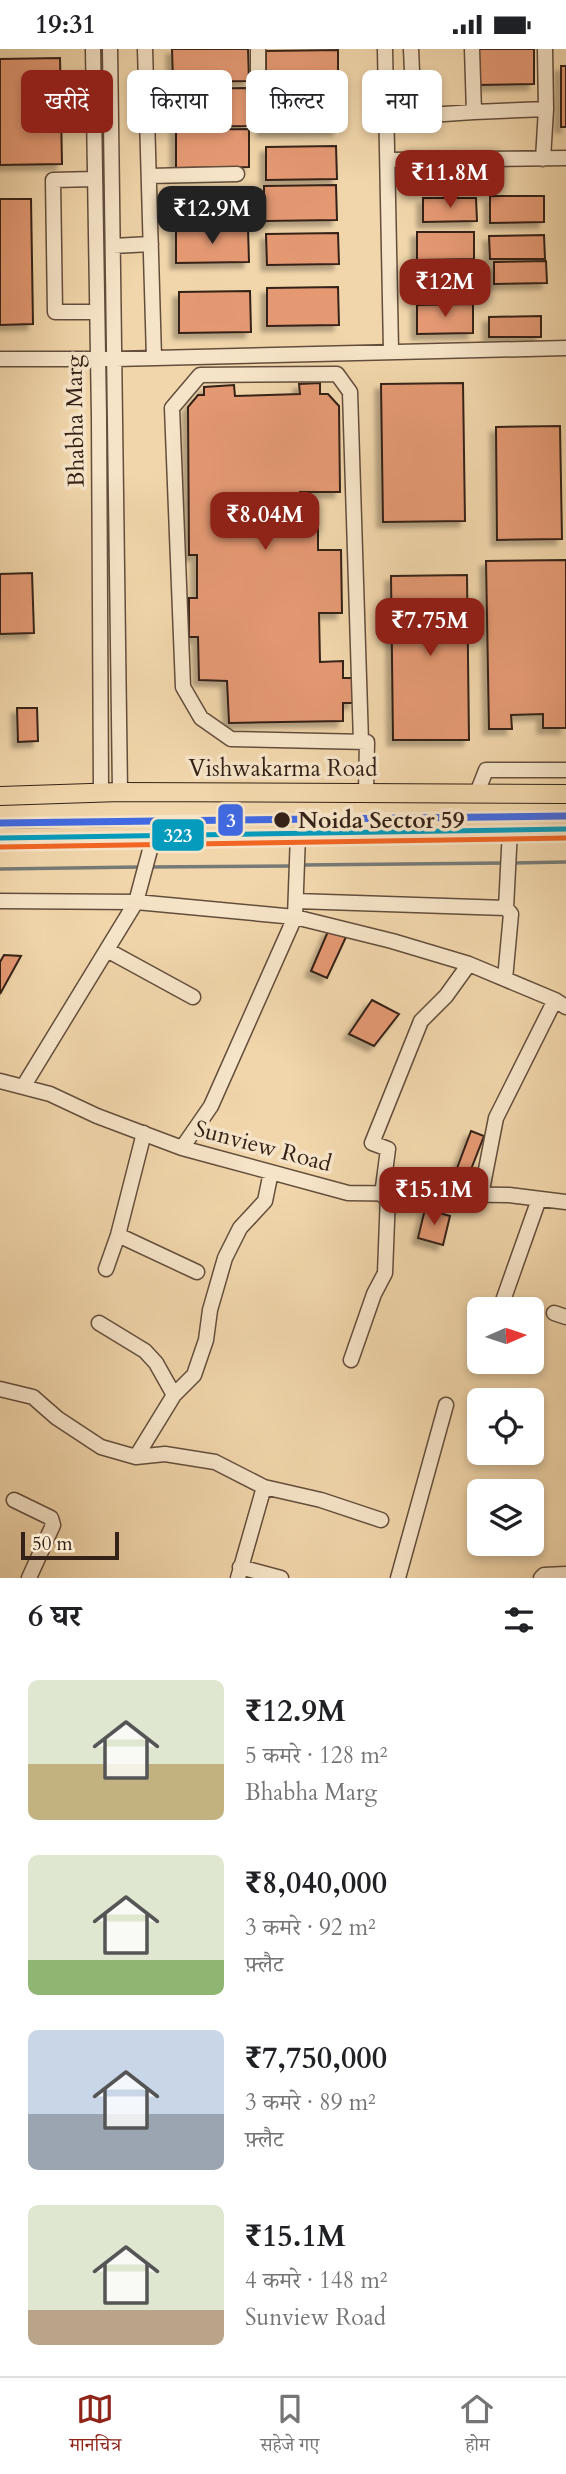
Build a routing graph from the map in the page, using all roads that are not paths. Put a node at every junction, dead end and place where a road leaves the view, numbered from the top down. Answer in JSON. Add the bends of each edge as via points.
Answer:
{"nodes":[{"id":1,"x":93,"y":49,"type":"edge"},
{"id":2,"x":110,"y":49,"type":"edge"},
{"id":3,"x":145,"y":49,"type":"edge"},
{"id":4,"x":258,"y":49,"type":"edge"},
{"id":5,"x":385,"y":49,"type":"edge"},
{"id":6,"x":411,"y":49,"type":"edge"},
{"id":7,"x":472,"y":49,"type":"edge"},
{"id":8,"x":545,"y":49,"type":"edge"},
{"id":9,"x":258,"y":70,"type":"edge"},
{"id":10,"x":546,"y":109,"type":"junction"},
{"id":11,"x":474,"y":112,"type":"junction"},
{"id":12,"x":566,"y":158,"type":"edge"},
{"id":13,"x":542,"y":159,"type":"junction"},
{"id":14,"x":388,"y":160,"type":"junction"},
{"id":15,"x":237,"y":174,"type":"dead end"},
{"id":16,"x":149,"y":176,"type":"junction"},
{"id":17,"x":95,"y":179,"type":"junction"},
{"id":18,"x":151,"y":244,"type":"junction"},
{"id":19,"x":113,"y":246,"type":"junction"},
{"id":20,"x":96,"y":312,"type":"junction"},
{"id":21,"x":566,"y":348,"type":"edge"},
{"id":22,"x":391,"y":350,"type":"junction"},
{"id":23,"x":154,"y":358,"type":"junction"},
{"id":24,"x":0,"y":359,"type":"edge"},
{"id":25,"x":97,"y":359,"type":"junction"},
{"id":26,"x":115,"y":359,"type":"junction"},
{"id":27,"x":101,"y":738,"type":"junction"},
{"id":28,"x":120,"y":738,"type":"junction"},
{"id":29,"x":361,"y":742,"type":"junction"},
{"id":30,"x":566,"y":770,"type":"edge"},
{"id":31,"x":101,"y":792,"type":"junction"},
{"id":32,"x":120,"y":792,"type":"junction"},
{"id":33,"x":366,"y":793,"type":"junction"},
{"id":34,"x":477,"y":793,"type":"junction"},
{"id":35,"x":0,"y":796,"type":"edge"},
{"id":36,"x":564,"y":797,"type":"edge"},
{"id":37,"x":564,"y":826,"type":"edge"},
{"id":38,"x":510,"y":830,"type":"junction"},
{"id":39,"x":298,"y":834,"type":"junction"},
{"id":40,"x":154,"y":835,"type":"junction"},
{"id":41,"x":0,"y":838,"type":"edge"},
{"id":42,"x":0,"y":901,"type":"edge"},
{"id":43,"x":296,"y":901,"type":"junction"},
{"id":44,"x":136,"y":902,"type":"junction"},
{"id":45,"x":506,"y":908,"type":"junction"},
{"id":46,"x":295,"y":917,"type":"junction"},
{"id":47,"x":107,"y":950,"type":"junction"},
{"id":48,"x":470,"y":964,"type":"junction"},
{"id":49,"x":505,"y":979,"type":"junction"},
{"id":50,"x":193,"y":997,"type":"dead end"},
{"id":51,"x":561,"y":1004,"type":"edge"},
{"id":52,"x":0,"y":1081,"type":"edge"},
{"id":53,"x":23,"y":1087,"type":"junction"},
{"id":54,"x":144,"y":1133,"type":"junction"},
{"id":55,"x":182,"y":1148,"type":"junction"},
{"id":56,"x":271,"y":1172,"type":"junction"},
{"id":57,"x":385,"y":1195,"type":"junction"},
{"id":58,"x":481,"y":1195,"type":"junction"},
{"id":59,"x":539,"y":1199,"type":"junction"},
{"id":60,"x":566,"y":1202,"type":"edge"},
{"id":61,"x":118,"y":1235,"type":"junction"},
{"id":62,"x":106,"y":1269,"type":"dead end"},
{"id":63,"x":197,"y":1272,"type":"dead end"},
{"id":64,"x":504,"y":1297,"type":"edge"},
{"id":65,"x":99,"y":1322,"type":"dead end"},
{"id":66,"x":351,"y":1360,"type":"dead end"},
{"id":67,"x":0,"y":1389,"type":"edge"},
{"id":68,"x":174,"y":1395,"type":"junction"},
{"id":69,"x":446,"y":1405,"type":"dead end"},
{"id":70,"x":136,"y":1457,"type":"junction"},
{"id":71,"x":264,"y":1487,"type":"junction"},
{"id":72,"x":13,"y":1500,"type":"dead end"},
{"id":73,"x":381,"y":1520,"type":"dead end"},
{"id":74,"x":239,"y":1572,"type":"edge"},
{"id":75,"x":566,"y":1574,"type":"edge"},
{"id":76,"x":29,"y":1578,"type":"edge"},
{"id":77,"x":281,"y":1578,"type":"edge"},
{"id":78,"x":398,"y":1578,"type":"edge"},
{"id":79,"x":541,"y":1578,"type":"edge"}],
"edges":[{"from":1,"to":17,"type":"street","name":"Bhabha Marg"},
{"from":2,"to":19,"type":"street","name":"Bhabha Marg"},
{"from":3,"to":16,"type":"street"},
{"from":4,"to":9,"type":"street"},
{"from":5,"to":14,"type":"street"},
{"from":6,"to":11,"type":"street","via":[[415,116]]},
{"from":7,"to":11,"type":"street"},
{"from":8,"to":10,"type":"street"},
{"from":10,"to":11,"type":"street"},
{"from":10,"to":13,"type":"street"},
{"from":12,"to":13,"type":"street"},
{"from":13,"to":14,"type":"street"},
{"from":14,"to":22,"type":"street"},
{"from":15,"to":16,"type":"street"},
{"from":16,"to":18,"type":"street"},
{"from":17,"to":20,"type":"street","name":"Bhabha Marg"},
{"from":17,"to":20,"type":"street","via":[[53,180],[55,312]]},
{"from":18,"to":19,"type":"street"},
{"from":18,"to":23,"type":"street"},
{"from":19,"to":26,"type":"street","name":"Bhabha Marg"},
{"from":20,"to":25,"type":"street","name":"Bhabha Marg"},
{"from":21,"to":22,"type":"street"},
{"from":22,"to":23,"type":"street"},
{"from":23,"to":26,"type":"street"},
{"from":24,"to":25,"type":"street"},
{"from":25,"to":26,"type":"street"},
{"from":25,"to":27,"type":"street","name":"Bhabha Marg"},
{"from":26,"to":28,"type":"street","name":"Bhabha Marg"},
{"from":27,"to":28,"type":"street"},
{"from":27,"to":31,"type":"street","name":"Bhabha Marg"},
{"from":28,"to":32,"type":"street","name":"Bhabha Marg"},
{"from":29,"to":29,"type":"street","via":[[231,739],[201,717],[183,687],[172,408],[201,375],[337,374],[350,392]]},
{"from":29,"to":33,"type":"street","via":[[367,743]]},
{"from":30,"to":34,"type":"street","via":[[486,770]]},
{"from":31,"to":32,"type":"main road","name":"Vishwakarma Road"},
{"from":31,"to":35,"type":"main road","name":"Vishwakarma Road"},
{"from":32,"to":33,"type":"main road","name":"Vishwakarma Road"},
{"from":33,"to":34,"type":"main road","name":"Vishwakarma Road"},
{"from":34,"to":36,"type":"main road","name":"Vishwakarma Road"},
{"from":37,"to":38,"type":"main road"},
{"from":38,"to":39,"type":"main road"},
{"from":38,"to":45,"type":"street"},
{"from":39,"to":40,"type":"main road"},
{"from":39,"to":43,"type":"street"},
{"from":40,"to":41,"type":"main road"},
{"from":40,"to":44,"type":"street"},
{"from":42,"to":44,"type":"street"},
{"from":43,"to":45,"type":"street"},
{"from":43,"to":46,"type":"street"},
{"from":44,"to":46,"type":"street"},
{"from":44,"to":47,"type":"street"},
{"from":45,"to":49,"type":"street","via":[[511,914]]},
{"from":46,"to":48,"type":"street"},
{"from":46,"to":55,"type":"street","via":[[211,1106]]},
{"from":47,"to":50,"type":"street"},
{"from":47,"to":53,"type":"street"},
{"from":48,"to":49,"type":"street"},
{"from":48,"to":57,"type":"street","via":[[421,1021],[372,1143],[388,1149]]},
{"from":49,"to":51,"type":"street"},
{"from":51,"to":58,"type":"street","via":[[496,1118]]},
{"from":52,"to":53,"type":"street","name":"Sunview Road"},
{"from":53,"to":54,"type":"street","name":"Sunview Road"},
{"from":54,"to":55,"type":"street","name":"Sunview Road"},
{"from":54,"to":61,"type":"street"},
{"from":55,"to":56,"type":"street","name":"Sunview Road"},
{"from":56,"to":57,"type":"street","name":"Sunview Road","via":[[348,1193]]},
{"from":56,"to":68,"type":"street","via":[[265,1201],[240,1228],[225,1258],[194,1375]]},
{"from":57,"to":58,"type":"street","name":"Sunview Road"},
{"from":57,"to":66,"type":"street","via":[[385,1273]]},
{"from":58,"to":59,"type":"street","name":"Sunview Road"},
{"from":59,"to":60,"type":"street","name":"Sunview Road"},
{"from":59,"to":64,"type":"street"},
{"from":61,"to":62,"type":"street"},
{"from":61,"to":63,"type":"street"},
{"from":65,"to":68,"type":"street","via":[[145,1351]]},
{"from":67,"to":70,"type":"street","via":[[33,1397],[101,1447]]},
{"from":68,"to":70,"type":"street"},
{"from":69,"to":78,"type":"street"},
{"from":70,"to":71,"type":"street","via":[[166,1454],[215,1462]]},
{"from":71,"to":73,"type":"street"},
{"from":71,"to":74,"type":"street"},
{"from":72,"to":76,"type":"street","via":[[51,1518],[53,1525]]},
{"from":74,"to":77,"type":"street"},
{"from":75,"to":79,"type":"street"}]}
